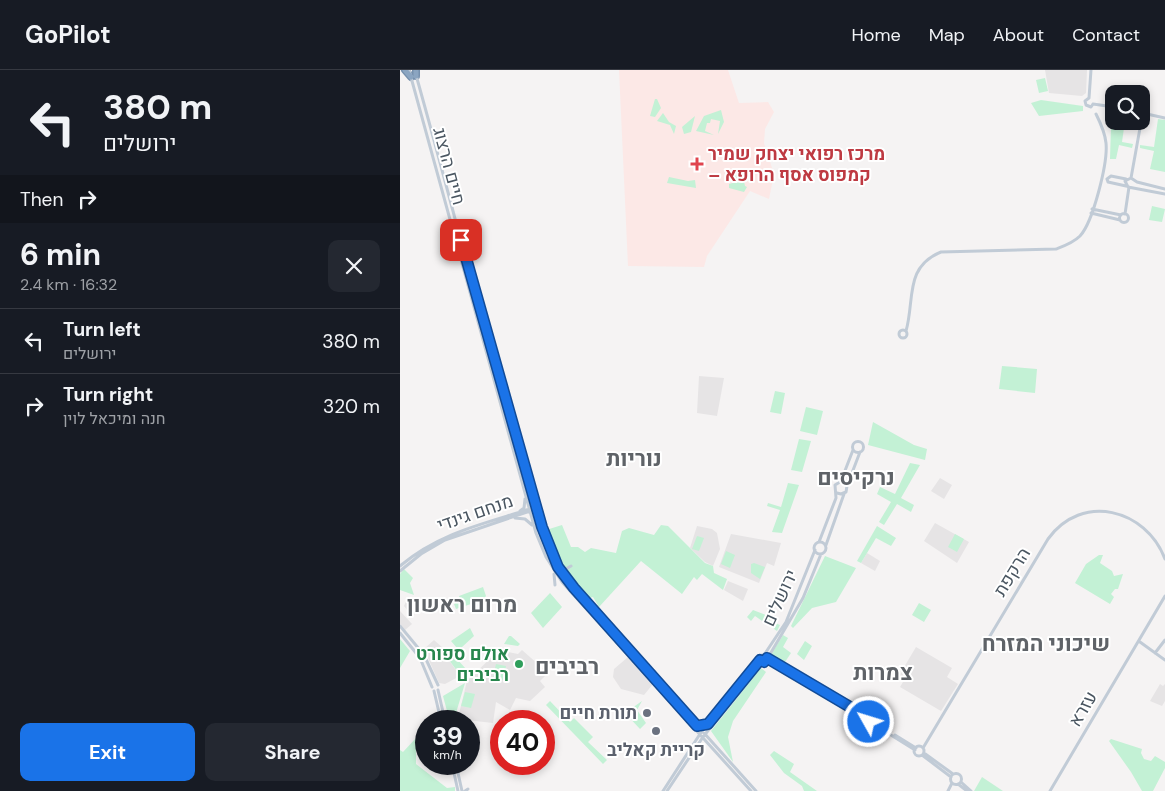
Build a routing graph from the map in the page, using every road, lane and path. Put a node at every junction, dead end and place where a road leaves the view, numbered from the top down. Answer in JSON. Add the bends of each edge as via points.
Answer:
{"nodes":[{"id":1,"x":405,"y":70,"type":"edge"},
{"id":2,"x":409,"y":70,"type":"edge"},
{"id":3,"x":415,"y":70,"type":"edge"},
{"id":4,"x":1091,"y":70,"type":"edge"},
{"id":5,"x":414,"y":77,"type":"junction"},
{"id":6,"x":1089,"y":98,"type":"junction"},
{"id":7,"x":1093,"y":104,"type":"junction"},
{"id":8,"x":1105,"y":106,"type":"edge"},
{"id":9,"x":1096,"y":114,"type":"dead end"},
{"id":10,"x":1150,"y":115,"type":"edge"},
{"id":11,"x":1165,"y":118,"type":"edge"},
{"id":12,"x":1140,"y":130,"type":"edge"},
{"id":13,"x":1131,"y":179,"type":"junction"},
{"id":14,"x":1129,"y":187,"type":"junction"},
{"id":15,"x":1165,"y":189,"type":"edge"},
{"id":16,"x":1165,"y":194,"type":"edge"},
{"id":17,"x":1091,"y":211,"type":"junction"},
{"id":18,"x":1123,"y":214,"type":"junction"},
{"id":19,"x":1120,"y":220,"type":"junction"},
{"id":20,"x":904,"y":330,"type":"dead end"},
{"id":21,"x":854,"y":450,"type":"junction"},
{"id":22,"x":860,"y":452,"type":"junction"},
{"id":23,"x":840,"y":482,"type":"junction"},
{"id":24,"x":847,"y":487,"type":"junction"},
{"id":25,"x":837,"y":493,"type":"junction"},
{"id":26,"x":845,"y":493,"type":"junction"},
{"id":27,"x":526,"y":494,"type":"junction"},
{"id":28,"x":536,"y":509,"type":"junction"},
{"id":29,"x":530,"y":511,"type":"junction"},
{"id":30,"x":513,"y":517,"type":"junction"},
{"id":31,"x":536,"y":533,"type":"junction"},
{"id":32,"x":819,"y":542,"type":"junction"},
{"id":33,"x":826,"y":545,"type":"junction"},
{"id":34,"x":815,"y":550,"type":"junction"},
{"id":35,"x":821,"y":554,"type":"junction"},
{"id":36,"x":1165,"y":559,"type":"edge"},
{"id":37,"x":550,"y":564,"type":"junction"},
{"id":38,"x":400,"y":566,"type":"edge"},
{"id":39,"x":571,"y":566,"type":"dead end"},
{"id":40,"x":558,"y":567,"type":"junction"},
{"id":41,"x":400,"y":571,"type":"edge"},
{"id":42,"x":555,"y":585,"type":"dead end"},
{"id":43,"x":1165,"y":596,"type":"edge"},
{"id":44,"x":400,"y":626,"type":"edge"},
{"id":45,"x":400,"y":633,"type":"edge"},
{"id":46,"x":1165,"y":640,"type":"edge"},
{"id":47,"x":1140,"y":642,"type":"junction"},
{"id":48,"x":1155,"y":653,"type":"junction"},
{"id":49,"x":764,"y":659,"type":"junction"},
{"id":50,"x":1165,"y":660,"type":"edge"},
{"id":51,"x":774,"y":664,"type":"junction"},
{"id":52,"x":756,"y":671,"type":"junction"},
{"id":53,"x":438,"y":685,"type":"junction"},
{"id":54,"x":433,"y":689,"type":"junction"},
{"id":55,"x":438,"y":690,"type":"junction"},
{"id":56,"x":438,"y":710,"type":"edge"},
{"id":57,"x":443,"y":710,"type":"edge"},
{"id":58,"x":867,"y":718,"type":"junction"},
{"id":59,"x":708,"y":724,"type":"junction"},
{"id":60,"x":697,"y":726,"type":"junction"},
{"id":61,"x":709,"y":729,"type":"junction"},
{"id":62,"x":703,"y":734,"type":"junction"},
{"id":63,"x":711,"y":743,"type":"junction"},
{"id":64,"x":923,"y":746,"type":"junction"},
{"id":65,"x":696,"y":748,"type":"junction"},
{"id":66,"x":915,"y":749,"type":"junction"},
{"id":67,"x":923,"y":754,"type":"junction"},
{"id":68,"x":454,"y":775,"type":"edge"},
{"id":69,"x":460,"y":775,"type":"edge"},
{"id":70,"x":952,"y":776,"type":"junction"},
{"id":71,"x":952,"y":783,"type":"junction"},
{"id":72,"x":959,"y":783,"type":"junction"},
{"id":73,"x":465,"y":790,"type":"edge"},
{"id":74,"x":458,"y":791,"type":"edge"},
{"id":75,"x":665,"y":791,"type":"edge"},
{"id":76,"x":751,"y":791,"type":"edge"},
{"id":77,"x":756,"y":791,"type":"edge"},
{"id":78,"x":948,"y":791,"type":"edge"},
{"id":79,"x":967,"y":791,"type":"edge"},
{"id":80,"x":971,"y":791,"type":"edge"},
{"id":81,"x":1050,"y":791,"type":"edge"}],
"edges":[{"from":1,"to":5,"type":"highway"},
{"from":2,"to":5,"type":"street","name":"חיים הרצוג"},
{"from":3,"to":5,"type":"highway"},
{"from":4,"to":6,"type":"street"},
{"from":5,"to":27,"type":"street","name":"חיים הרצוג"},
{"from":5,"to":28,"type":"street","name":"חיים הרצוג"},
{"from":6,"to":7,"type":"street"},
{"from":6,"to":7,"type":"street","via":[[1086,105]]},
{"from":7,"to":8,"type":"street"},
{"from":9,"to":17,"type":"street","via":[[1106,142],[1106,161]]},
{"from":10,"to":11,"type":"street"},
{"from":12,"to":13,"type":"street"},
{"from":13,"to":14,"type":"street"},
{"from":13,"to":14,"type":"street"},
{"from":13,"to":14,"type":"street","via":[[1111,176],[1108,179],[1108,182]]},
{"from":13,"to":15,"type":"street"},
{"from":14,"to":16,"type":"street"},
{"from":14,"to":18,"type":"street"},
{"from":17,"to":18,"type":"street"},
{"from":17,"to":19,"type":"street"},
{"from":17,"to":20,"type":"street","via":[[1080,235],[1070,244],[1056,249],[941,252],[924,261],[916,271]]},
{"from":18,"to":19,"type":"street"},
{"from":18,"to":19,"type":"street","via":[[1127,221]]},
{"from":21,"to":22,"type":"street"},
{"from":21,"to":22,"type":"street","via":[[854,443],[859,442],[863,447]]},
{"from":21,"to":23,"type":"street"},
{"from":22,"to":24,"type":"street"},
{"from":23,"to":24,"type":"street"},
{"from":23,"to":25,"type":"street","via":[[835,487]]},
{"from":24,"to":26,"type":"street"},
{"from":25,"to":26,"type":"street"},
{"from":25,"to":32,"type":"street"},
{"from":26,"to":33,"type":"street"},
{"from":27,"to":29,"type":"street","name":"חיים הרצוג"},
{"from":27,"to":30,"type":"street","via":[[524,508]]},
{"from":28,"to":29,"type":"street","name":"מנחם גינדי"},
{"from":28,"to":40,"type":"street","name":"חיים הרצוג"},
{"from":29,"to":30,"type":"street","name":"מנחם גינדי"},
{"from":29,"to":31,"type":"street","name":"חיים הרצוג"},
{"from":30,"to":31,"type":"street","via":[[529,521]]},
{"from":30,"to":38,"type":"street","name":"מנחם גינדי","via":[[466,528],[444,537]]},
{"from":30,"to":41,"type":"street","name":"מנחם גינדי","via":[[445,540]]},
{"from":31,"to":37,"type":"street","name":"חיים הרצוג"},
{"from":32,"to":33,"type":"street"},
{"from":32,"to":34,"type":"street"},
{"from":33,"to":35,"type":"street"},
{"from":34,"to":35,"type":"street"},
{"from":34,"to":49,"type":"street","name":"ירושלים","via":[[783,628]]},
{"from":35,"to":49,"type":"street","name":"ירושלים","via":[[798,608]]},
{"from":36,"to":64,"type":"street","name":"הרקפת","via":[[1147,529],[1124,515],[1095,512],[1062,524],[1048,539]]},
{"from":37,"to":42,"type":"street"},
{"from":37,"to":62,"type":"street","name":"חיים הרצוג","via":[[562,582]]},
{"from":39,"to":40,"type":"street","via":[[563,570]]},
{"from":40,"to":60,"type":"street","name":"חיים הרצוג"},
{"from":43,"to":47,"type":"street"},
{"from":44,"to":53,"type":"street","via":[[424,655]]},
{"from":45,"to":54,"type":"street","via":[[420,658]]},
{"from":46,"to":48,"type":"street"},
{"from":47,"to":48,"type":"street"},
{"from":47,"to":81,"type":"street","name":"עזרא"},
{"from":48,"to":50,"type":"street"},
{"from":49,"to":51,"type":"street"},
{"from":49,"to":52,"type":"street","name":"ירושלים"},
{"from":49,"to":58,"type":"street"},
{"from":49,"to":59,"type":"street","name":"ירושלים"},
{"from":51,"to":52,"type":"street","via":[[766,664]]},
{"from":51,"to":58,"type":"street"},
{"from":52,"to":61,"type":"street","name":"ירושלים"},
{"from":53,"to":54,"type":"street"},
{"from":53,"to":55,"type":"street"},
{"from":54,"to":55,"type":"street"},
{"from":54,"to":56,"type":"street"},
{"from":55,"to":57,"type":"street"},
{"from":58,"to":66,"type":"street"},
{"from":59,"to":60,"type":"street"},
{"from":59,"to":62,"type":"street","name":"ירושלים"},
{"from":60,"to":62,"type":"street","name":"חיים הרצוג"},
{"from":61,"to":62,"type":"street","name":"ירושלים"},
{"from":61,"to":63,"type":"street"},
{"from":62,"to":63,"type":"street"},
{"from":62,"to":65,"type":"street","name":"ירושלים"},
{"from":62,"to":75,"type":"street","name":"ירושלים"},
{"from":63,"to":65,"type":"street"},
{"from":63,"to":76,"type":"street"},
{"from":63,"to":77,"type":"street"},
{"from":64,"to":66,"type":"street"},
{"from":64,"to":67,"type":"street"},
{"from":65,"to":75,"type":"street","name":"ירושלים"},
{"from":66,"to":67,"type":"street","via":[[917,756]]},
{"from":67,"to":70,"type":"street"},
{"from":68,"to":74,"type":"street"},
{"from":69,"to":73,"type":"street"},
{"from":70,"to":71,"type":"street"},
{"from":70,"to":72,"type":"street","via":[[960,775]]},
{"from":71,"to":72,"type":"street"},
{"from":71,"to":78,"type":"street"},
{"from":72,"to":79,"type":"street"},
{"from":72,"to":80,"type":"street"}]}
